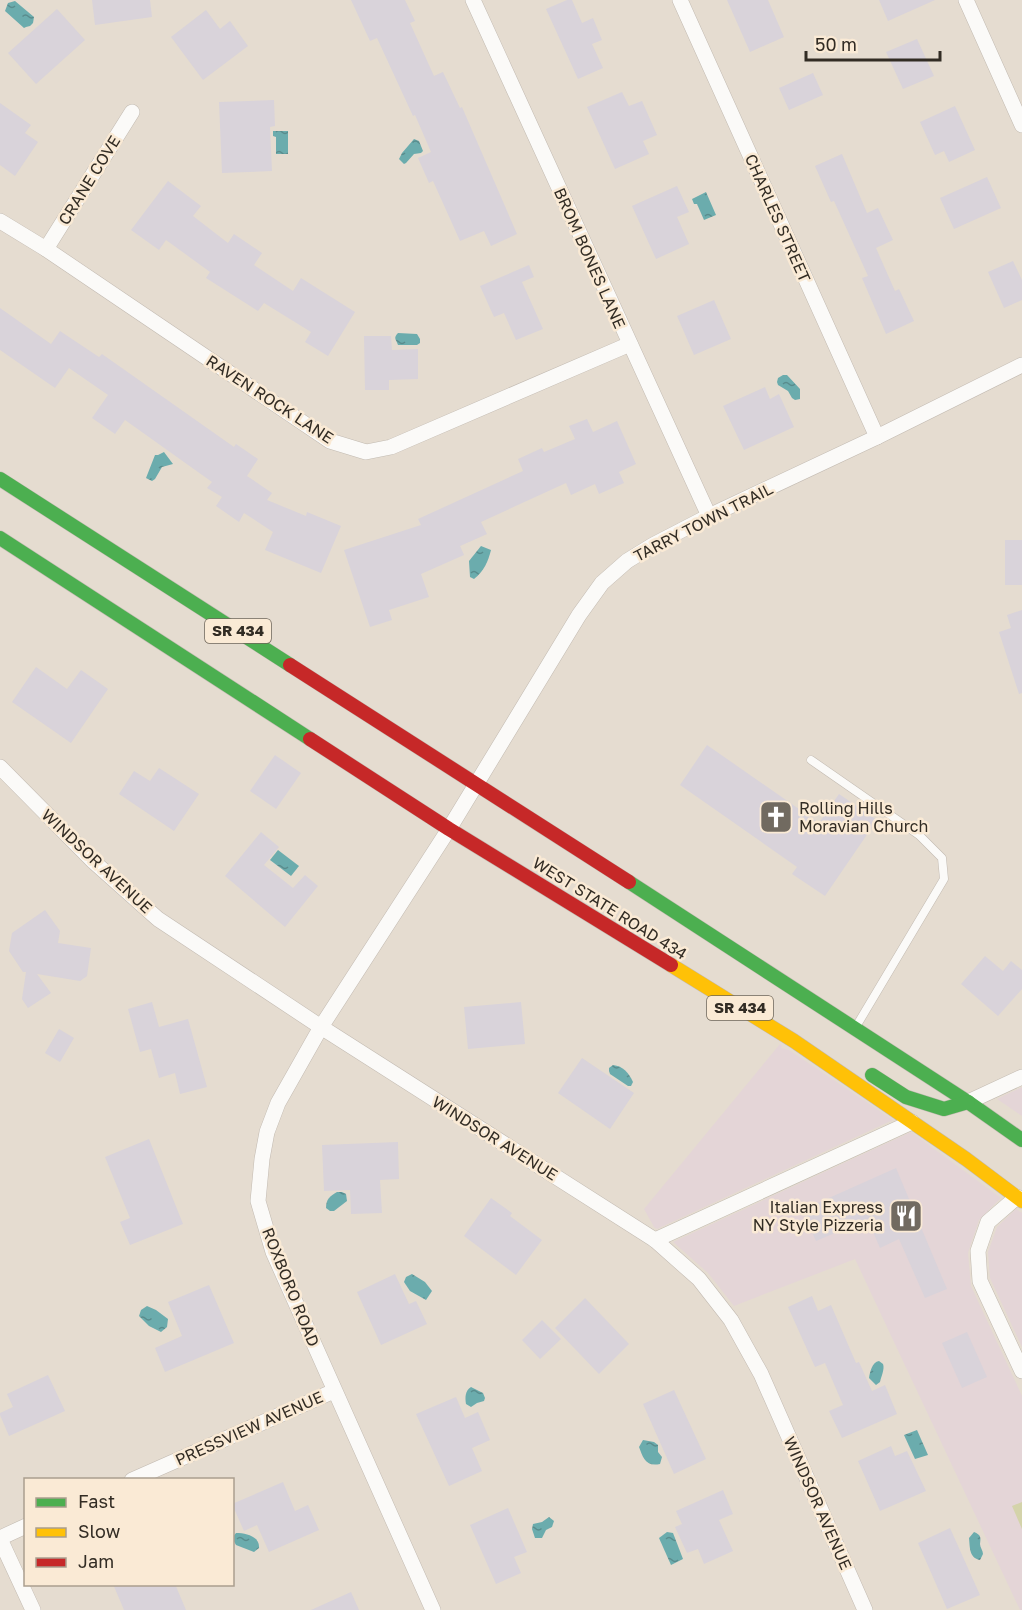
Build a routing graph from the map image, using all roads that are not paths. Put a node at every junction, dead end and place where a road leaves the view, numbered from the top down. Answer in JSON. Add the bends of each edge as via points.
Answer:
{"nodes":[{"id":1,"x":473,"y":0,"type":"edge"},
{"id":2,"x":680,"y":0,"type":"edge"},
{"id":3,"x":966,"y":0,"type":"edge"},
{"id":4,"x":132,"y":112,"type":"dead end"},
{"id":5,"x":1022,"y":125,"type":"edge"},
{"id":6,"x":0,"y":221,"type":"edge"},
{"id":7,"x":46,"y":249,"type":"junction"},
{"id":8,"x":630,"y":344,"type":"junction"},
{"id":9,"x":1022,"y":365,"type":"edge"},
{"id":10,"x":877,"y":437,"type":"junction"},
{"id":11,"x":0,"y":479,"type":"edge"},
{"id":12,"x":709,"y":516,"type":"junction"},
{"id":13,"x":0,"y":538,"type":"edge"},
{"id":14,"x":811,"y":760,"type":"dead end"},
{"id":15,"x":0,"y":767,"type":"edge"},
{"id":16,"x":476,"y":783,"type":"junction"},
{"id":17,"x":449,"y":829,"type":"junction"},
{"id":18,"x":321,"y":1027,"type":"junction"},
{"id":19,"x":855,"y":1029,"type":"junction"},
{"id":20,"x":794,"y":1041,"type":"junction"},
{"id":21,"x":836,"y":1052,"type":"dead end"},
{"id":22,"x":856,"y":1065,"type":"dead end"},
{"id":23,"x":1022,"y":1077,"type":"edge"},
{"id":24,"x":968,"y":1102,"type":"junction"},
{"id":25,"x":912,"y":1122,"type":"junction"},
{"id":26,"x":1022,"y":1140,"type":"edge"},
{"id":27,"x":1020,"y":1198,"type":"edge"},
{"id":28,"x":655,"y":1240,"type":"junction"},
{"id":29,"x":1022,"y":1371,"type":"edge"},
{"id":30,"x":334,"y":1391,"type":"junction"},
{"id":31,"x":134,"y":1478,"type":"edge"},
{"id":32,"x":24,"y":1527,"type":"edge"},
{"id":33,"x":0,"y":1538,"type":"edge"},
{"id":34,"x":33,"y":1610,"type":"edge"},
{"id":35,"x":433,"y":1610,"type":"edge"},
{"id":36,"x":865,"y":1610,"type":"edge"}],
"edges":[{"from":1,"to":8,"type":"street","name":"BROM BONES LANE"},
{"from":2,"to":10,"type":"street","name":"CHARLES STREET"},
{"from":3,"to":5,"type":"street"},
{"from":4,"to":7,"type":"street","name":"CRANE COVE"},
{"from":6,"to":7,"type":"street","name":"RAVEN ROCK LANE"},
{"from":7,"to":8,"type":"street","name":"RAVEN ROCK LANE","via":[[330,441],[366,452],[391,447]]},
{"from":8,"to":12,"type":"street","name":"BROM BONES LANE"},
{"from":9,"to":10,"type":"street","name":"TARRY TOWN TRAIL"},
{"from":10,"to":12,"type":"street","name":"TARRY TOWN TRAIL"},
{"from":11,"to":16,"type":"main road","number":"SR 434"},
{"from":12,"to":16,"type":"street","name":"TARRY TOWN TRAIL","via":[[627,561],[602,583]]},
{"from":13,"to":17,"type":"main road","name":"WEST STATE ROAD 434","number":"SR 434"},
{"from":14,"to":19,"type":"lane","via":[[919,835],[942,858],[944,879]]},
{"from":15,"to":18,"type":"street","name":"WINDSOR AVENUE","via":[[94,862],[158,919]]},
{"from":16,"to":17,"type":"street","name":"ROXBORO ROAD"},
{"from":16,"to":19,"type":"main road","number":"SR 434"},
{"from":17,"to":18,"type":"street","name":"ROXBORO ROAD"},
{"from":17,"to":20,"type":"main road","name":"WEST STATE ROAD 434","number":"SR 434"},
{"from":18,"to":28,"type":"street","name":"WINDSOR AVENUE"},
{"from":18,"to":30,"type":"street","name":"ROXBORO ROAD","via":[[278,1103],[267,1132],[258,1201],[273,1252]]},
{"from":19,"to":24,"type":"main road","number":"SR 434"},
{"from":20,"to":21,"type":"main road"},
{"from":20,"to":25,"type":"main road","name":"WEST STATE ROAD 434","number":"SR 434"},
{"from":22,"to":24,"type":"main road","via":[[906,1097],[944,1109]]},
{"from":23,"to":24,"type":"street"},
{"from":24,"to":26,"type":"main road","number":"SR 434"},
{"from":25,"to":27,"type":"main road","name":"WEST STATE ROAD 434","number":"SR 434"},
{"from":25,"to":28,"type":"street"},
{"from":27,"to":29,"type":"street","via":[[988,1222],[978,1251],[980,1281]]},
{"from":28,"to":36,"type":"street","name":"WINDSOR AVENUE","via":[[699,1279],[731,1320],[761,1374]]},
{"from":30,"to":31,"type":"street","name":"PRESSVIEW AVENUE"},
{"from":30,"to":35,"type":"street","name":"ROXBORO ROAD"},
{"from":32,"to":33,"type":"street"},
{"from":33,"to":34,"type":"street"}]}
